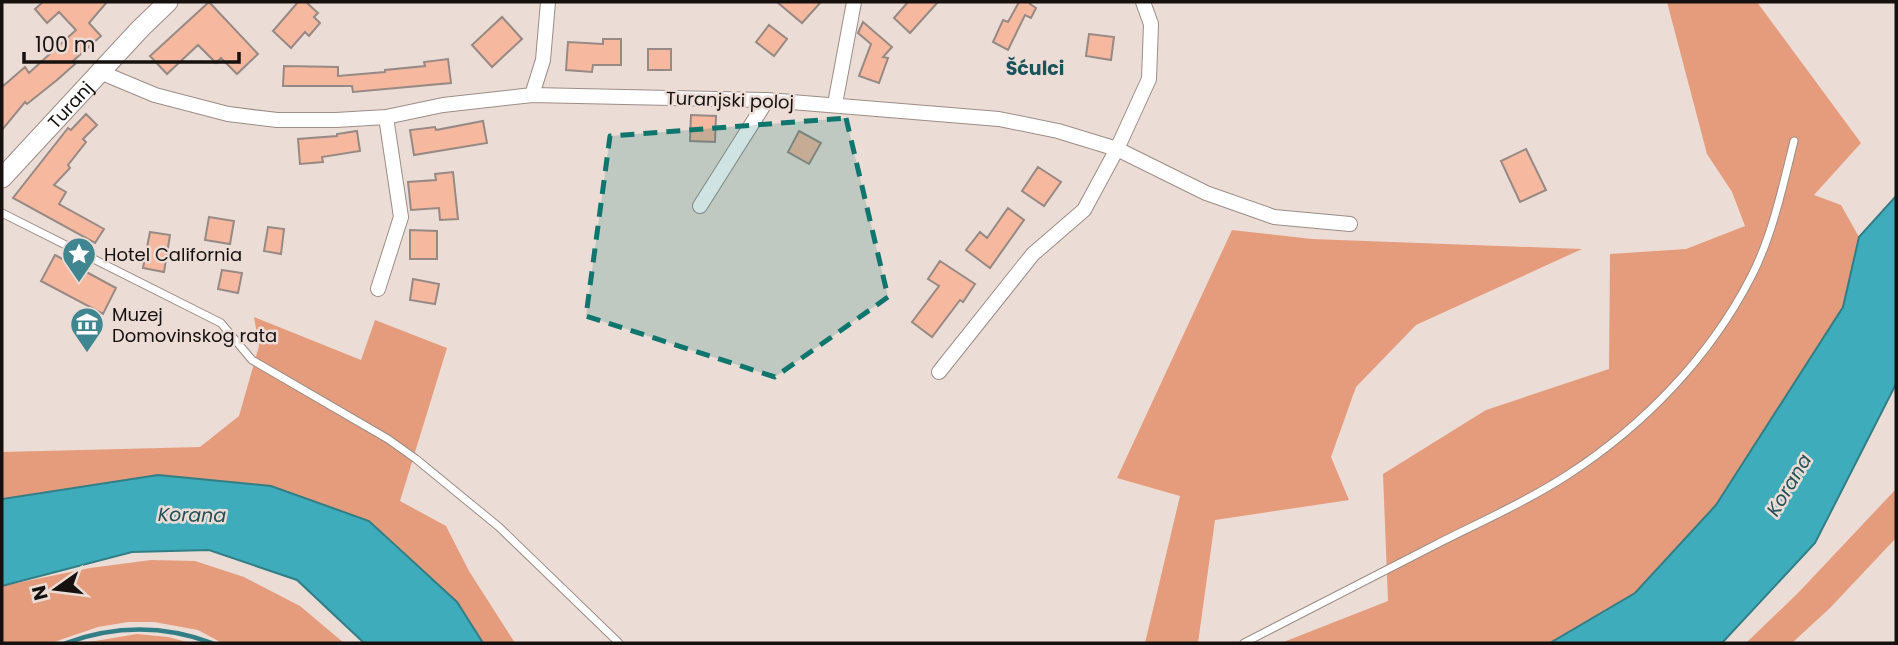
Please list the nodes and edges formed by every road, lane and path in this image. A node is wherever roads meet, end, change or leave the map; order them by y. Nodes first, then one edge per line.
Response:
1 (168, 2) edge
2 (548, 2) edge
3 (854, 2) edge
4 (1143, 2) edge
5 (100, 72) junction
6 (532, 95) junction
7 (767, 100) junction
8 (835, 104) junction
9 (386, 117) junction
10 (1794, 141) dead end
11 (1116, 149) junction
12 (2, 177) edge
13 (700, 206) dead end
14 (2, 213) edge
15 (1350, 224) dead end
16 (378, 289) dead end
17 (939, 372) dead end
18 (619, 643) edge
19 (1244, 643) edge

1 - 5 main road, Turanj
2 - 6 street
3 - 8 street
4 - 11 street
5 - 9 street, Turanjski poloj
5 - 12 main road, Turanj
6 - 7 street, Turanjski poloj
6 - 9 street, Turanjski poloj
7 - 8 street, Turanjski poloj
7 - 13 street
8 - 11 street, Turanjski poloj
9 - 16 street
10 - 19 lane
11 - 15 street, Turanjski poloj
11 - 17 street
14 - 18 lane

